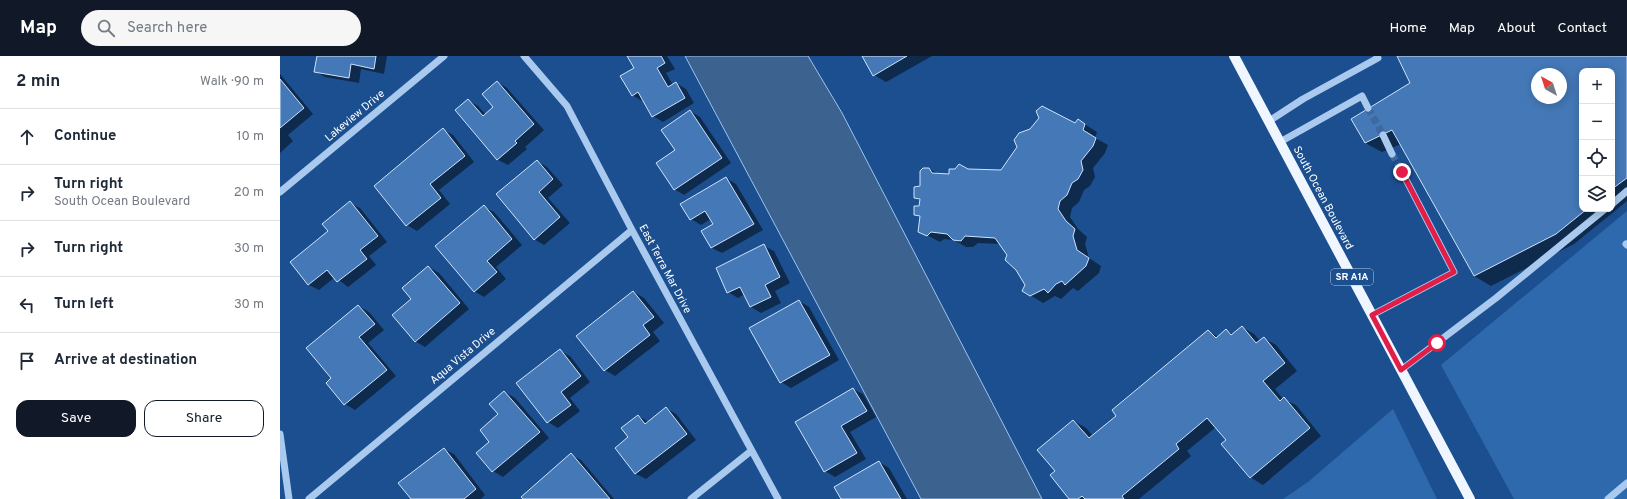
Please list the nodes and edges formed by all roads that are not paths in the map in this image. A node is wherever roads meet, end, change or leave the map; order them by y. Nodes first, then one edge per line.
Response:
1 (444, 56) edge
2 (524, 56) edge
3 (1234, 56) edge
4 (1377, 56) edge
5 (1368, 108) tunnel mouth
6 (1269, 121) junction
7 (1383, 135) tunnel mouth
8 (1280, 142) junction
9 (1392, 154) tunnel mouth
10 (1402, 172) tunnel mouth
11 (1627, 191) edge
12 (280, 192) edge
13 (1615, 201) edge
14 (1601, 212) edge
15 (632, 230) junction
16 (1372, 315) junction
17 (1401, 370) junction
18 (280, 434) edge
19 (751, 451) junction
20 (1627, 483) edge
21 (289, 499) edge
22 (309, 499) edge
23 (691, 499) edge
24 (778, 499) edge
25 (1470, 499) edge
26 (1608, 499) edge

1 - 12 street, Lakeview Drive
2 - 15 street, East Terra Mar Drive
3 - 6 main road, South Ocean Boulevard / SR A1A
4 - 6 street
5 - 8 street
6 - 8 main road, South Ocean Boulevard / SR A1A
7 - 9 street
8 - 16 main road, South Ocean Boulevard / SR A1A
10 - 16 street
11 - 13 street
14 - 17 street
15 - 19 street, East Terra Mar Drive
15 - 22 street, Aqua Vista Drive
16 - 17 main road, South Ocean Boulevard / SR A1A
17 - 25 main road, South Ocean Boulevard / SR A1A
18 - 21 street
19 - 23 street
19 - 24 street, East Terra Mar Drive
20 - 26 street

